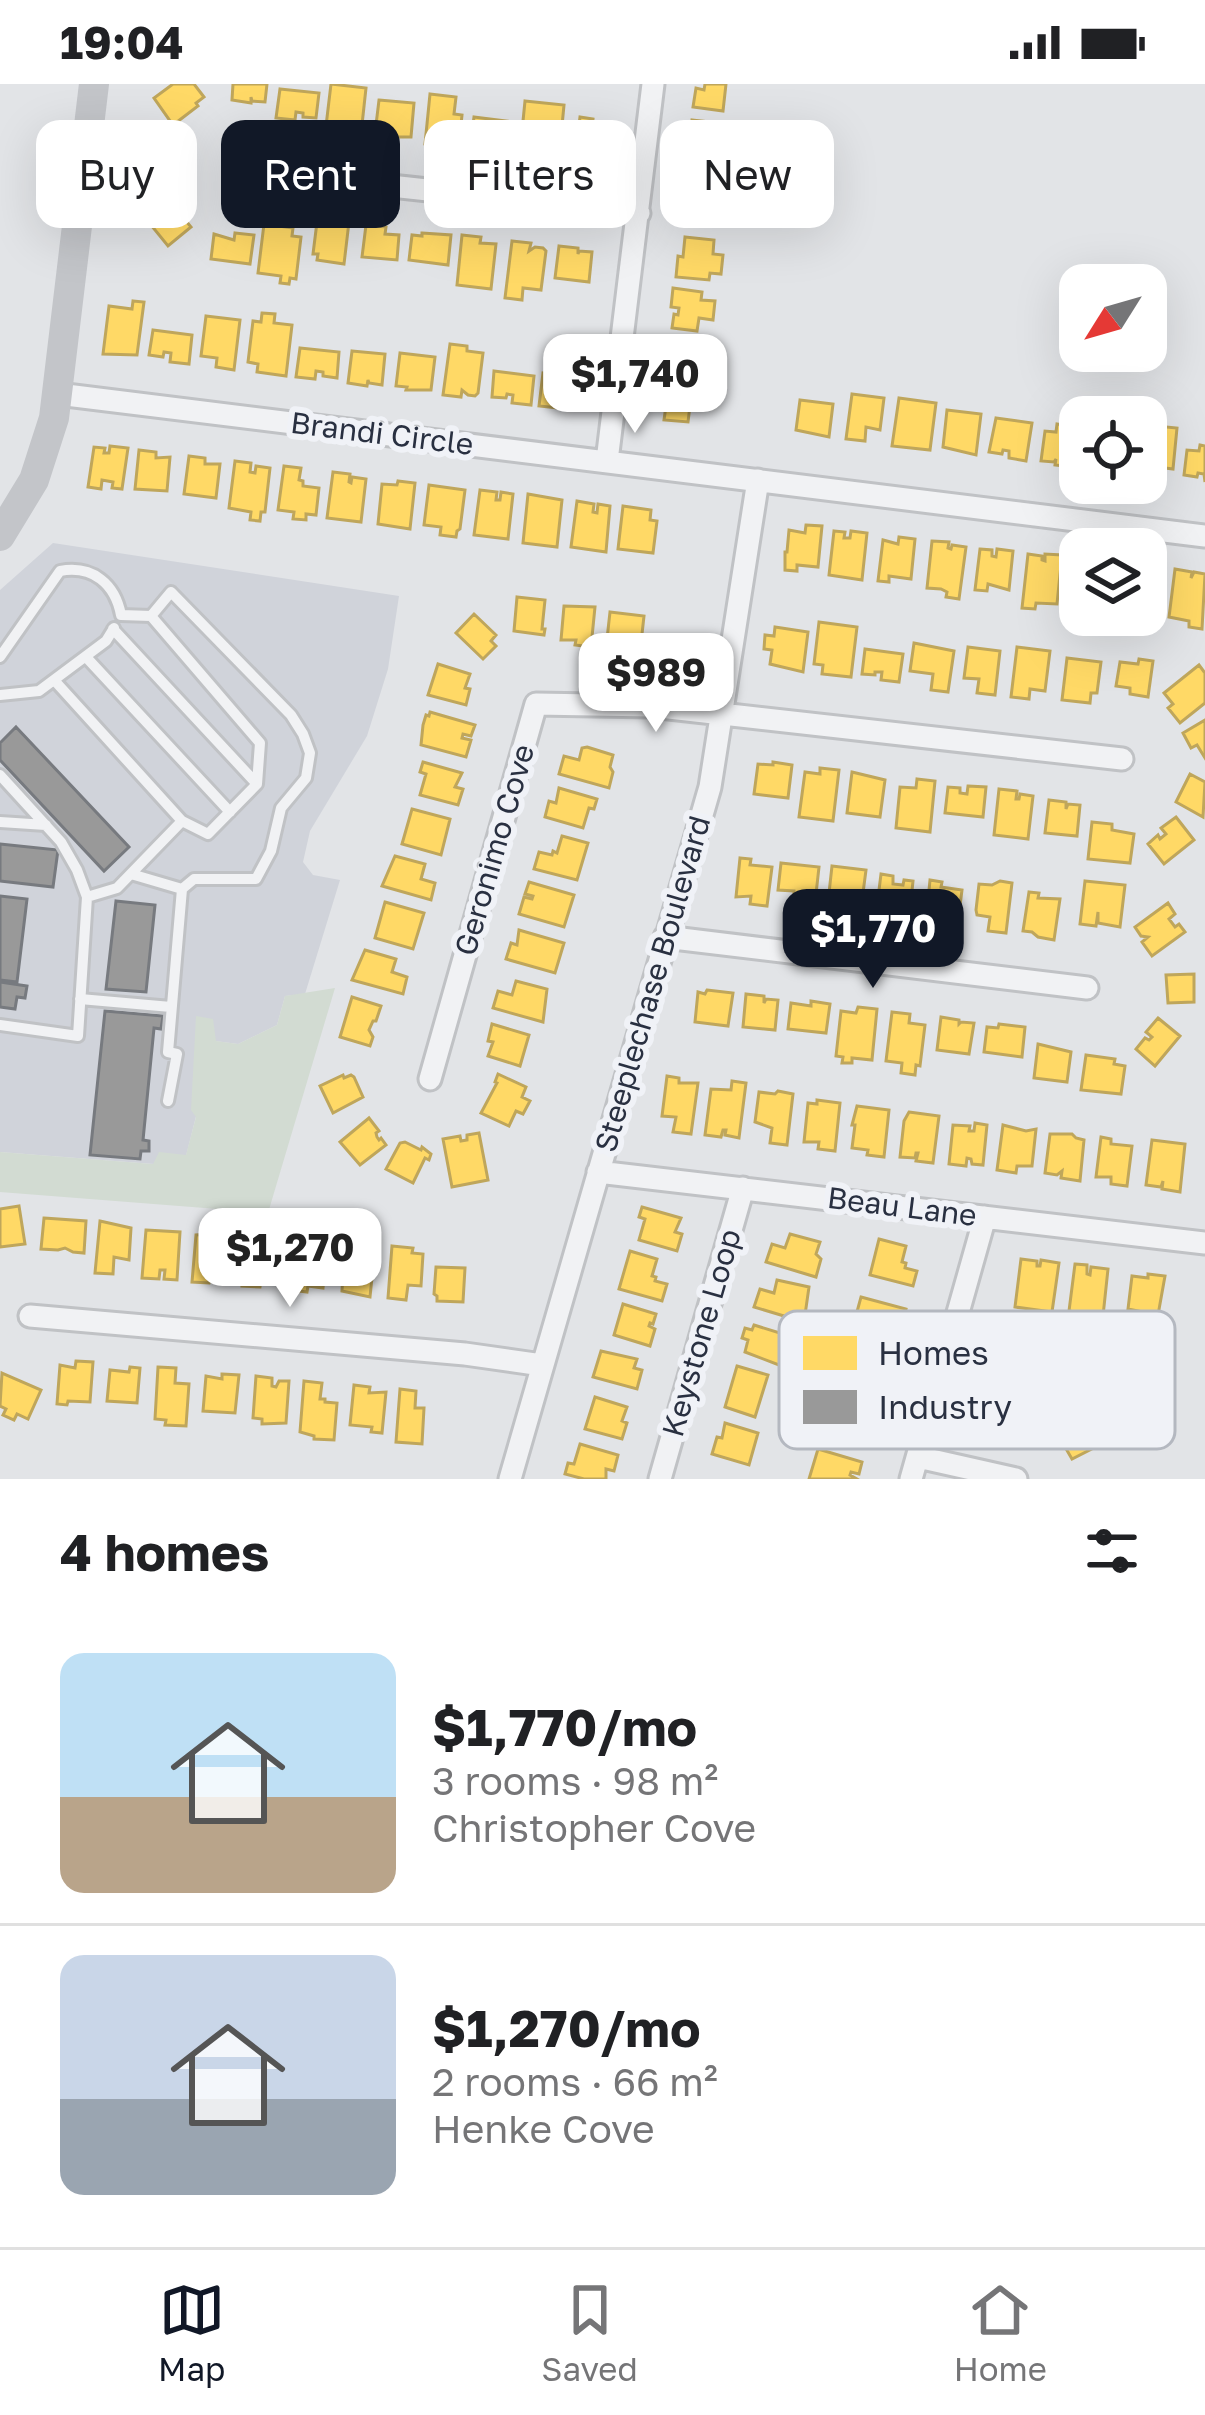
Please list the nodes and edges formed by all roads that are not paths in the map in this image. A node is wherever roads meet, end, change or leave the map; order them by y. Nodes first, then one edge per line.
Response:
1 (94, 84) edge
2 (653, 84) edge
3 (400, 187) edge
4 (639, 213) junction
5 (58, 394) junction
6 (607, 461) junction
7 (758, 480) junction
8 (0, 536) edge
9 (1205, 536) edge
10 (121, 615) junction
11 (151, 616) junction
12 (113, 629) junction
13 (0, 657) edge
14 (86, 657) junction
15 (54, 680) junction
16 (1, 696) edge
17 (723, 713) junction
18 (1122, 759) dead end
19 (0, 775) edge
20 (256, 784) junction
21 (230, 812) junction
22 (182, 821) junction
23 (0, 822) edge
24 (46, 825) junction
25 (130, 874) junction
26 (182, 889) junction
27 (87, 897) junction
28 (665, 937) junction
29 (1088, 988) dead end
30 (80, 999) junction
31 (171, 1007) junction
32 (0, 1025) edge
33 (430, 1079) dead end
34 (168, 1101) dead end
35 (598, 1172) junction
36 (743, 1188) junction
37 (985, 1217) junction
38 (1205, 1243) edge
39 (958, 1311) edge
40 (31, 1316) dead end
41 (542, 1365) junction
42 (914, 1468) edge
43 (510, 1479) edge
44 (660, 1479) edge
45 (1016, 1479) edge

1 - 5 street
2 - 4 street
3 - 4 street
4 - 6 street
5 - 6 street, Brandi Circle
5 - 8 street
6 - 7 street, Brandi Circle
7 - 9 street, Brandi Circle
7 - 17 street, Steeplechase Boulevard
10 - 11 lane
10 - 12 lane
10 - 13 lane
11 - 20 lane
11 - 26 lane
12 - 14 lane
12 - 20 lane
14 - 15 lane
14 - 21 lane
15 - 16 lane
15 - 22 lane
17 - 18 street, Geronimo Cove
17 - 28 street, Steeplechase Boulevard
17 - 33 street, Geronimo Cove
19 - 24 lane
20 - 21 lane
21 - 22 lane
22 - 25 lane
23 - 24 lane
24 - 27 lane
25 - 26 lane
25 - 27 lane
26 - 31 lane
27 - 30 lane
28 - 29 street
28 - 35 street, Steeplechase Boulevard
30 - 31 lane
30 - 32 lane
31 - 34 lane
35 - 36 street, Beau Lane
35 - 41 street, Steeplechase Boulevard
36 - 37 street, Beau Lane
36 - 44 street, Keystone Loop
37 - 38 street, Beau Lane
37 - 39 street
40 - 41 street
41 - 43 street, Steeplechase Boulevard
42 - 45 street

